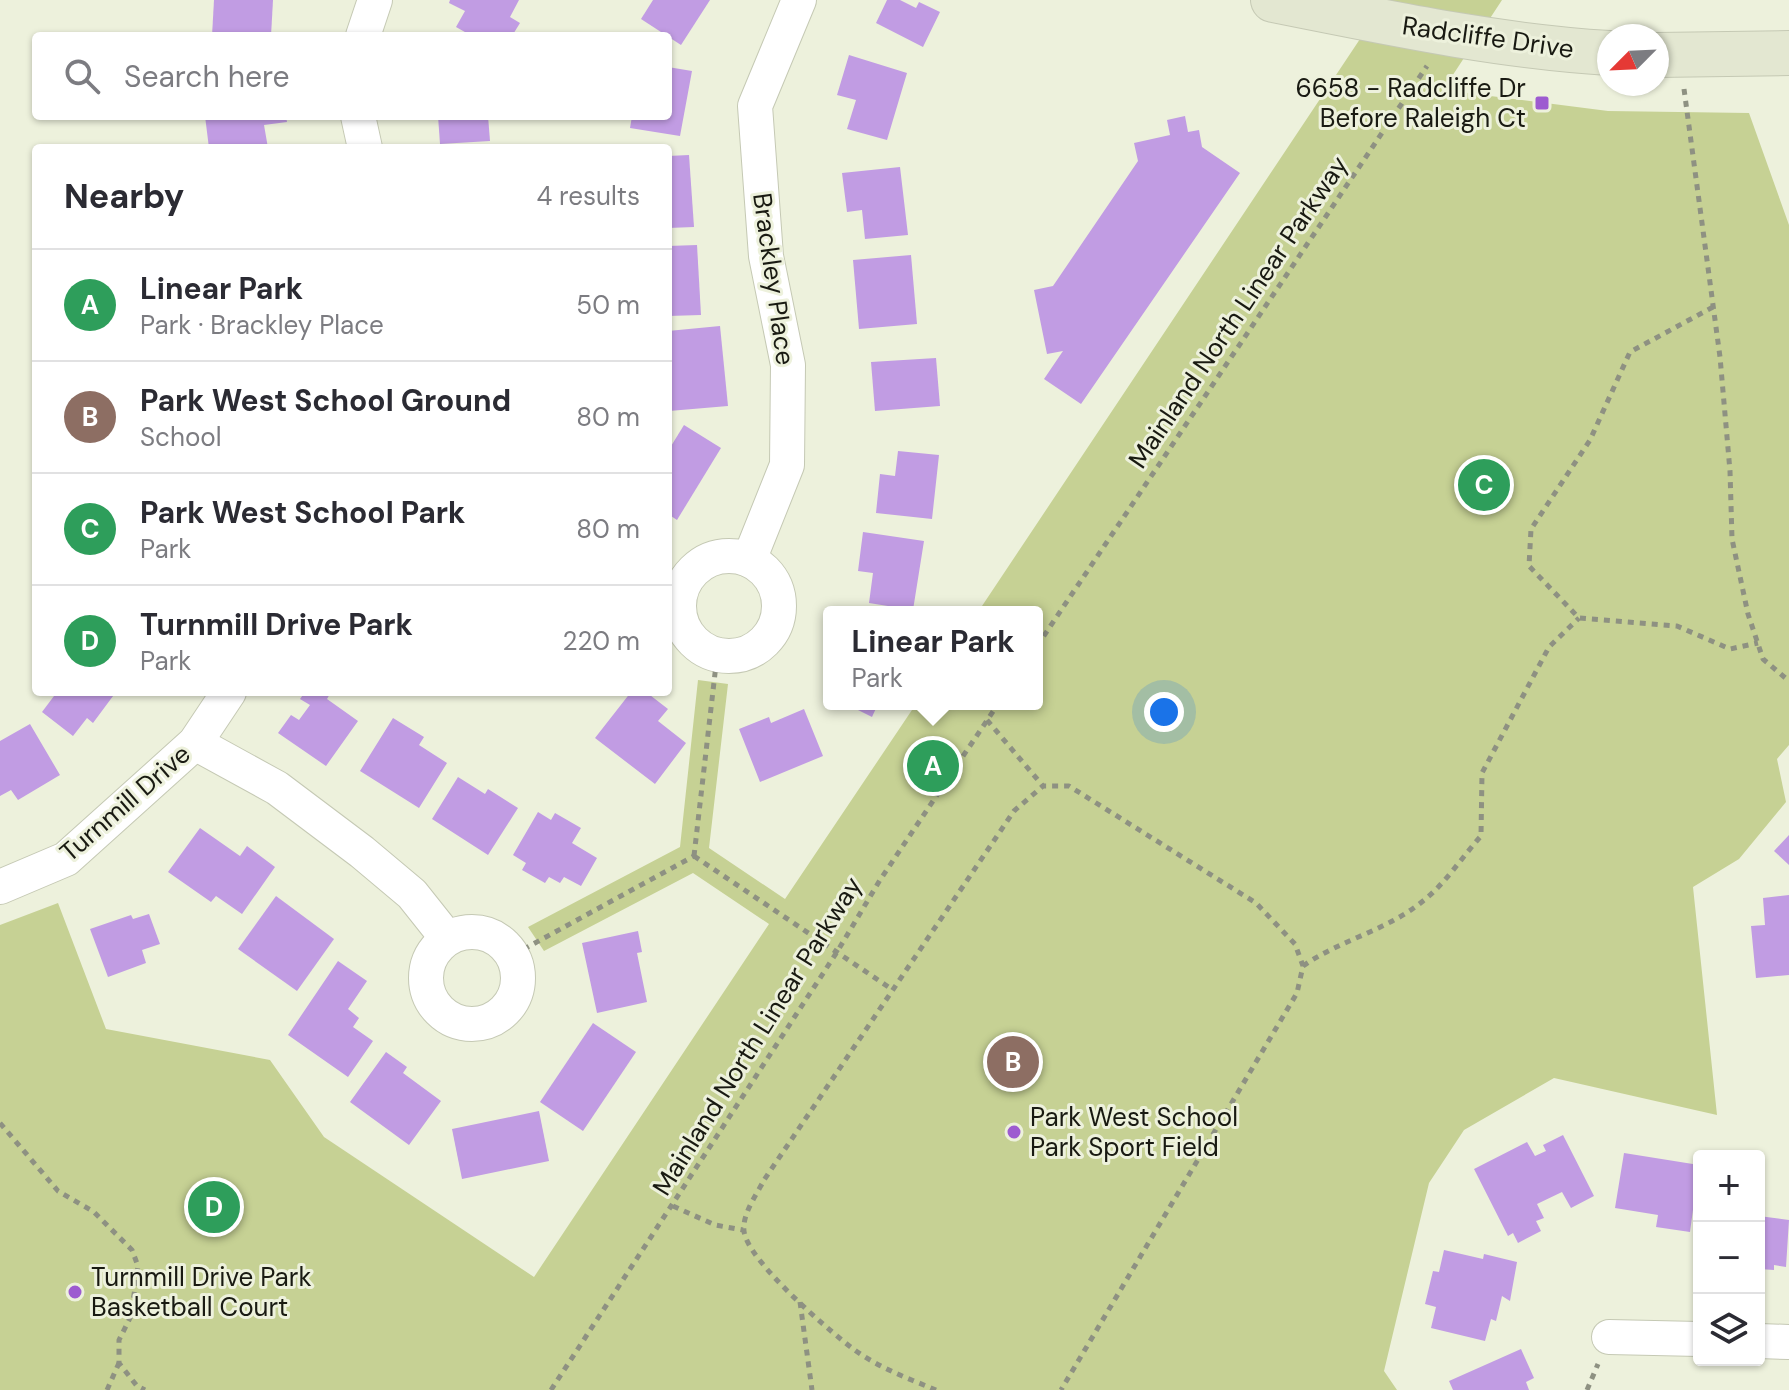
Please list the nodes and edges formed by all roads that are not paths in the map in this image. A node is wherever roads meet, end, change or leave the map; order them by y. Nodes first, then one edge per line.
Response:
1 (375, 0) edge
2 (799, 0) edge
3 (1273, 0) edge
4 (364, 32) edge
5 (1597, 52) edge
6 (1789, 53) edge
7 (1669, 56) edge
8 (359, 120) edge
9 (364, 144) edge
10 (749, 560) junction
11 (226, 696) edge
12 (195, 743) junction
13 (0, 887) edge
14 (447, 938) junction
15 (1609, 1337) dead end
16 (1693, 1339) edge
17 (1765, 1341) edge
18 (1789, 1342) edge

1 - 4 street
2 - 10 street, Brackley Place
3 - 5 street, Radcliffe Drive
6 - 7 street
8 - 9 street
10 - 10 street
11 - 12 street, Turnmill Drive
12 - 13 street, Turnmill Drive
12 - 14 street
14 - 14 street
15 - 16 street
17 - 18 street

